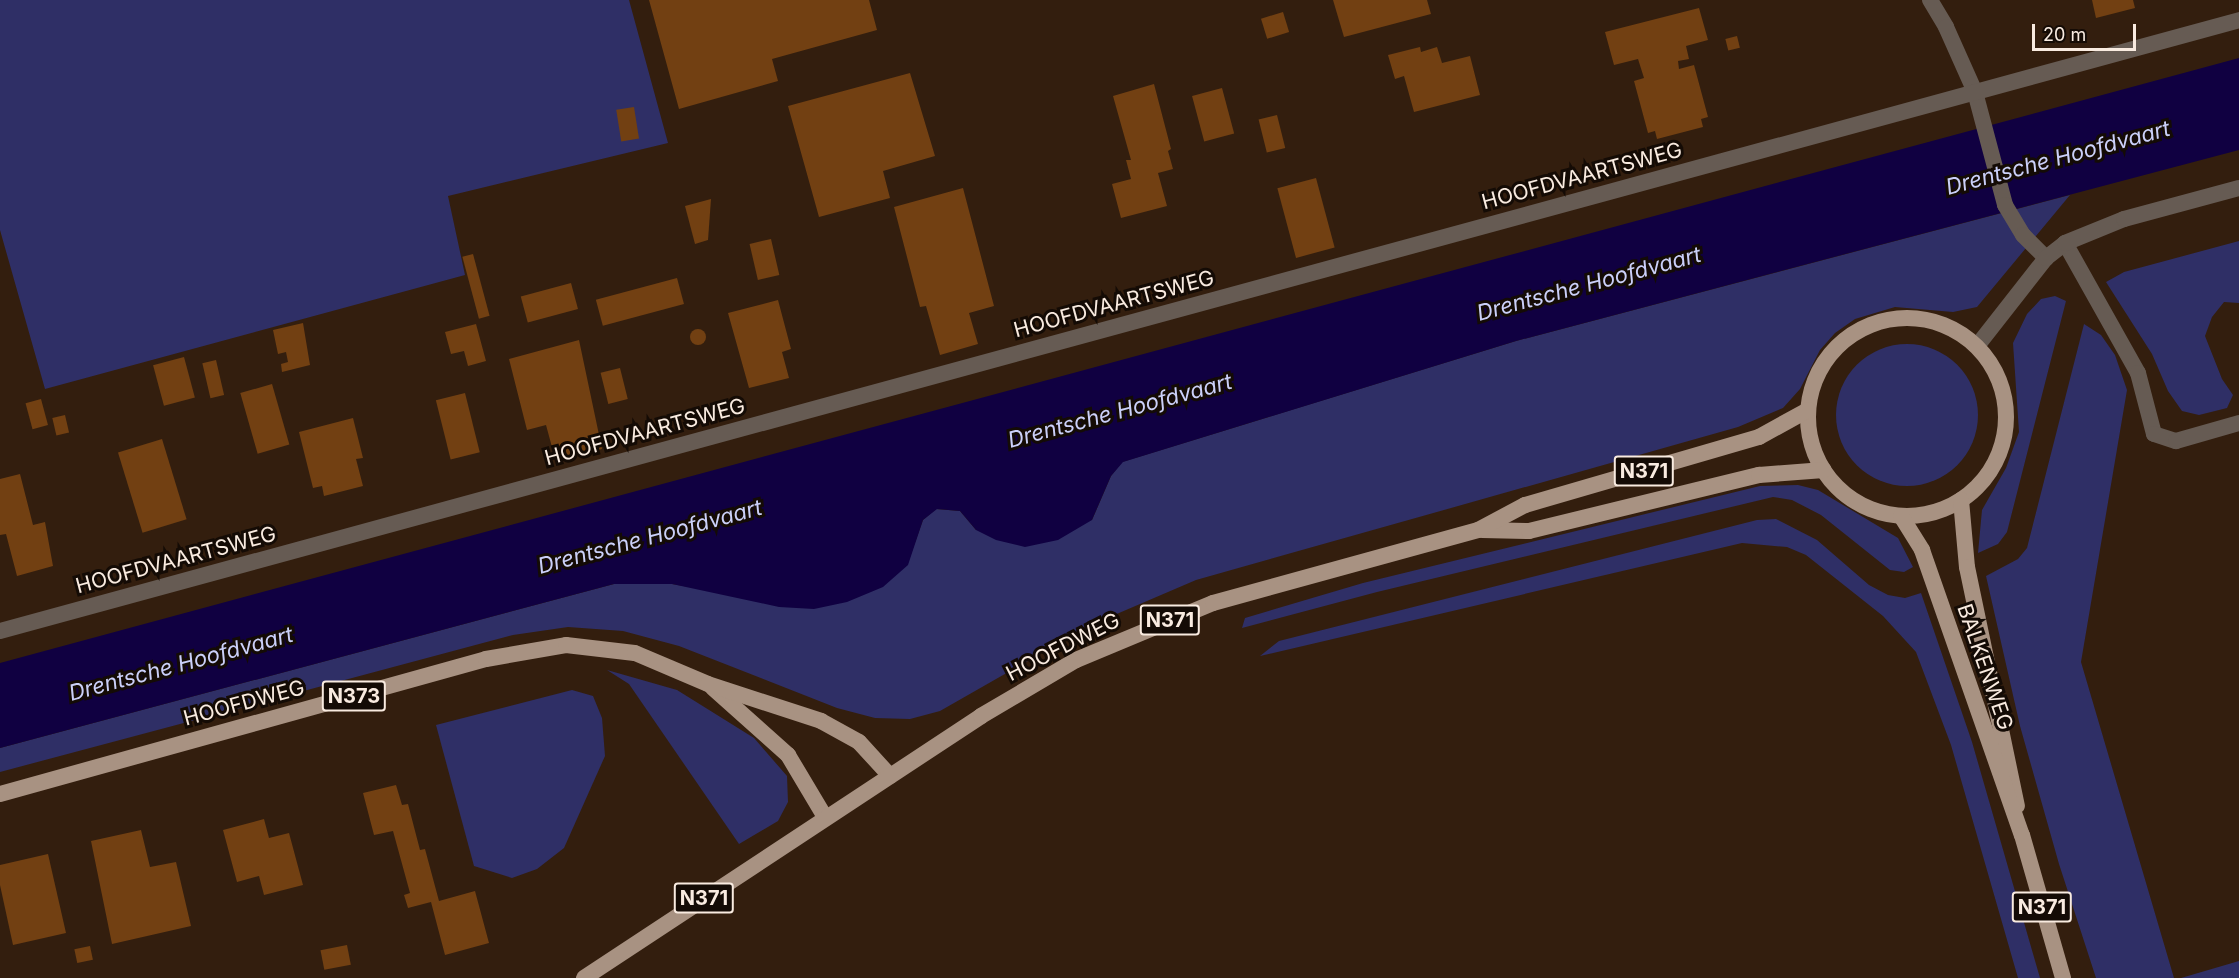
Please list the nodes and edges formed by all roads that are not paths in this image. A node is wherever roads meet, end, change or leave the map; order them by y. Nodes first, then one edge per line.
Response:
1 (1930, 0) edge
2 (2239, 20) edge
3 (1975, 92) junction
4 (2239, 188) edge
5 (2065, 243) junction
6 (2046, 258) junction
7 (1977, 346) junction
8 (1808, 410) junction
9 (2239, 423) edge
10 (1824, 470) junction
11 (1961, 500) junction
12 (1901, 516) junction
13 (1478, 530) junction
14 (0, 631) edge
15 (708, 684) junction
16 (890, 776) junction
17 (0, 794) edge
18 (825, 817) junction
19 (2022, 835) junction
20 (584, 978) edge
21 (2063, 978) edge

1 - 3 street
2 - 3 street, HOOFDVAARTSWEG
3 - 6 street
3 - 14 street, HOOFDVAARTSWEG
4 - 5 street
5 - 6 street
5 - 9 street
6 - 7 street
7 - 8 main road
7 - 11 main road
8 - 10 main road
8 - 13 main road, HOOFDWEG / N371
10 - 12 main road
10 - 13 main road, HOOFDWEG / N371
11 - 12 main road
11 - 19 main road, BALKENWEG / N371
12 - 19 main road, BALKENWEG / N371
13 - 16 main road, HOOFDWEG / N371
15 - 16 main road, HOOFDWEG / N373
15 - 17 main road, HOOFDWEG / N373
15 - 18 main road, HOOFDWEG / N373
16 - 18 main road, HOOFDWEG / N371
18 - 20 main road, HOOFDWEG / N371
19 - 21 main road, BALKENWEG / N371

